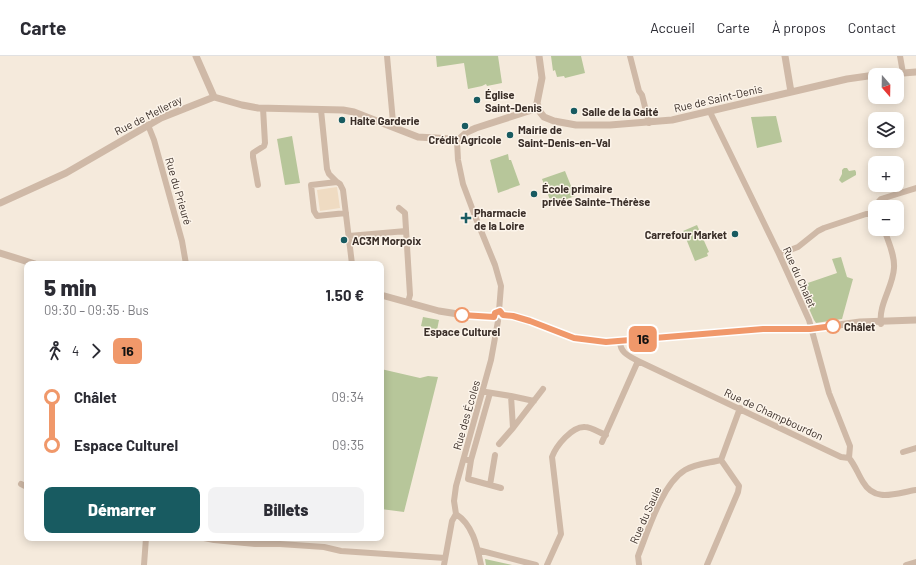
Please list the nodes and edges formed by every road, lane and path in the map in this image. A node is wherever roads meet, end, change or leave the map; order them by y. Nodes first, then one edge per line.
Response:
1 (197, 56) edge
2 (387, 56) edge
3 (539, 56) edge
4 (630, 56) edge
5 (785, 56) edge
6 (900, 56) edge
7 (902, 68) edge
8 (916, 72) edge
9 (904, 73) edge
10 (868, 76) edge
11 (791, 92) junction
12 (214, 97) junction
13 (263, 108) junction
14 (538, 108) junction
15 (321, 110) junction
16 (710, 112) junction
17 (648, 123) junction
18 (148, 125) junction
19 (392, 127) junction
20 (457, 141) junction
21 (337, 182) junction
22 (258, 185) dead end
23 (913, 189) edge
24 (880, 200) edge
25 (0, 203) edge
26 (399, 208) dead end
27 (346, 213) junction
28 (868, 214) edge
29 (406, 231) junction
30 (349, 236) junction
31 (886, 236) edge
32 (0, 254) edge
33 (779, 254) junction
34 (24, 261) edge
35 (185, 261) edge
36 (352, 261) edge
37 (384, 296) edge
38 (408, 302) junction
39 (501, 313) junction
40 (496, 319) junction
41 (916, 320) edge
42 (881, 323) junction
43 (810, 329) junction
44 (620, 341) junction
45 (638, 360) junction
46 (544, 389) dead end
47 (486, 392) junction
48 (511, 396) junction
49 (534, 402) junction
50 (740, 408) junction
51 (513, 428) junction
52 (606, 435) junction
53 (602, 442) dead end
54 (499, 444) dead end
55 (916, 448) edge
56 (903, 452) dead end
57 (494, 455) dead end
58 (464, 458) junction
59 (849, 458) junction
60 (471, 460) junction
61 (721, 460) junction
62 (490, 485) junction
63 (501, 488) dead end
64 (916, 490) edge
65 (456, 514) junction
66 (146, 541) edge
67 (226, 541) edge
68 (478, 550) junction
69 (445, 562) edge
70 (916, 562) edge
71 (639, 564) edge
72 (144, 565) edge
73 (481, 565) edge
74 (536, 565) edge
75 (547, 565) edge
76 (707, 565) edge
77 (906, 565) edge

1 - 12 street
2 - 19 street
3 - 14 street
4 - 17 street
5 - 11 street
6 - 7 street
8 - 9 street
10 - 11 street, Rue de Saint-Denis
11 - 16 street, Rue de Saint-Denis
12 - 13 street
12 - 18 street, Rue de Melleray
13 - 15 street
13 - 22 street
14 - 17 street, Rue de Saint-Denis
14 - 20 street
15 - 19 street
15 - 21 street
16 - 17 street, Rue de Saint-Denis
16 - 33 street, Rue du Chalet
18 - 25 street, Rue de Melleray
18 - 35 street, Rue du Prieuré
19 - 20 street
20 - 39 street
21 - 27 street
21 - 27 street
23 - 24 street
26 - 29 street
27 - 30 street
28 - 33 street
29 - 30 street
29 - 38 street
30 - 36 street
31 - 42 street
32 - 34 street
33 - 43 street, Rue du Chalet
37 - 38 street
38 - 40 street
39 - 40 street
39 - 44 street
40 - 47 street, Rue des Écoles
41 - 42 street
42 - 43 street
43 - 44 street
43 - 59 street, Rue du Chalet
44 - 45 street, Rue de Champbourdon
45 - 50 street, Rue de Champbourdon
45 - 52 street
46 - 49 street
47 - 48 street
47 - 58 street, Rue des Écoles
47 - 60 street
48 - 49 street
48 - 51 street
49 - 51 street
50 - 59 street, Rue de Champbourdon
50 - 61 street
51 - 54 street
52 - 53 street
52 - 75 street
55 - 56 street
57 - 62 street
58 - 60 street
58 - 65 street, Rue des Écoles
59 - 64 street
60 - 62 street
61 - 71 street, Rue du Saule
61 - 76 street
62 - 63 street
65 - 68 street
65 - 69 street
66 - 72 street
67 - 69 street
68 - 73 street
68 - 74 street
70 - 77 street

